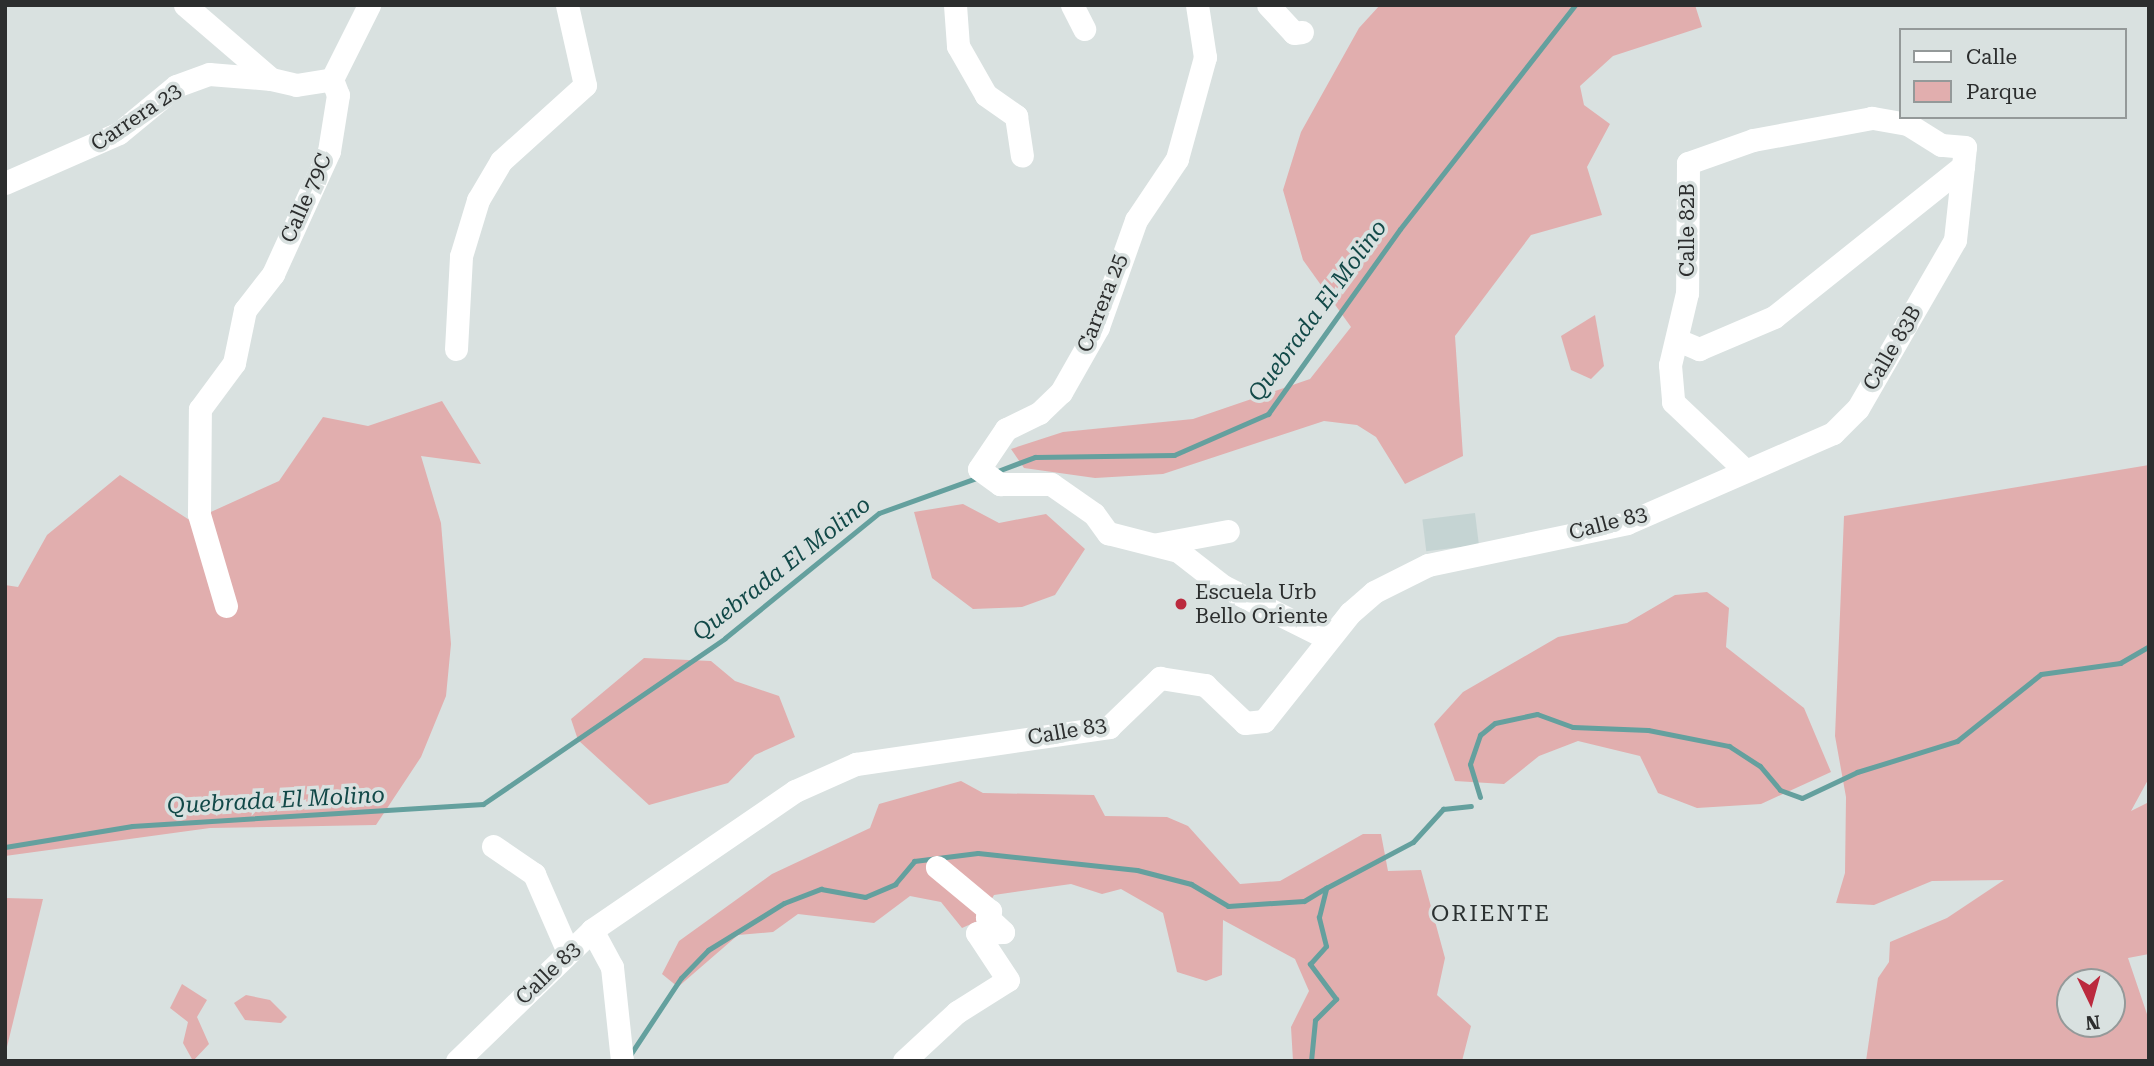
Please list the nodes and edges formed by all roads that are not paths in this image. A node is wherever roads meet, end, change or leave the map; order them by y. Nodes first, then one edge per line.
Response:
1 (185, 5) edge
2 (369, 5) edge
3 (567, 5) edge
4 (956, 5) edge
5 (1072, 5) edge
6 (1196, 5) edge
7 (1268, 5) edge
8 (1084, 29) dead end
9 (1301, 32) dead end
10 (271, 79) junction
11 (332, 79) junction
12 (1022, 156) dead end
13 (1964, 157) junction
14 (5, 183) edge
15 (1680, 341) junction
16 (456, 349) dead end
17 (1745, 470) junction
18 (1228, 531) dead end
19 (1158, 544) junction
20 (226, 606) dead end
21 (1327, 638) junction
22 (494, 846) dead end
23 (937, 867) dead end
24 (592, 930) junction
25 (568, 952) junction
26 (621, 1054) edge
27 (457, 1061) edge
28 (904, 1061) edge

1 - 10 street
2 - 11 street
3 - 16 street
4 - 12 street
5 - 8 street
6 - 19 street, Carrera 25
7 - 9 street
10 - 11 street, Carrera 23
10 - 14 street, Carrera 23
11 - 20 street, Calle 79C
13 - 15 street
13 - 15 street, Calle 82B
13 - 17 street, Calle 83B
15 - 17 street, Calle 82B
17 - 21 street, Calle 83
18 - 19 street
19 - 21 street, Carrera 25
21 - 24 street, Calle 83
22 - 25 street
23 - 28 street
24 - 25 street, Calle 83
24 - 26 street
25 - 27 street, Calle 83

